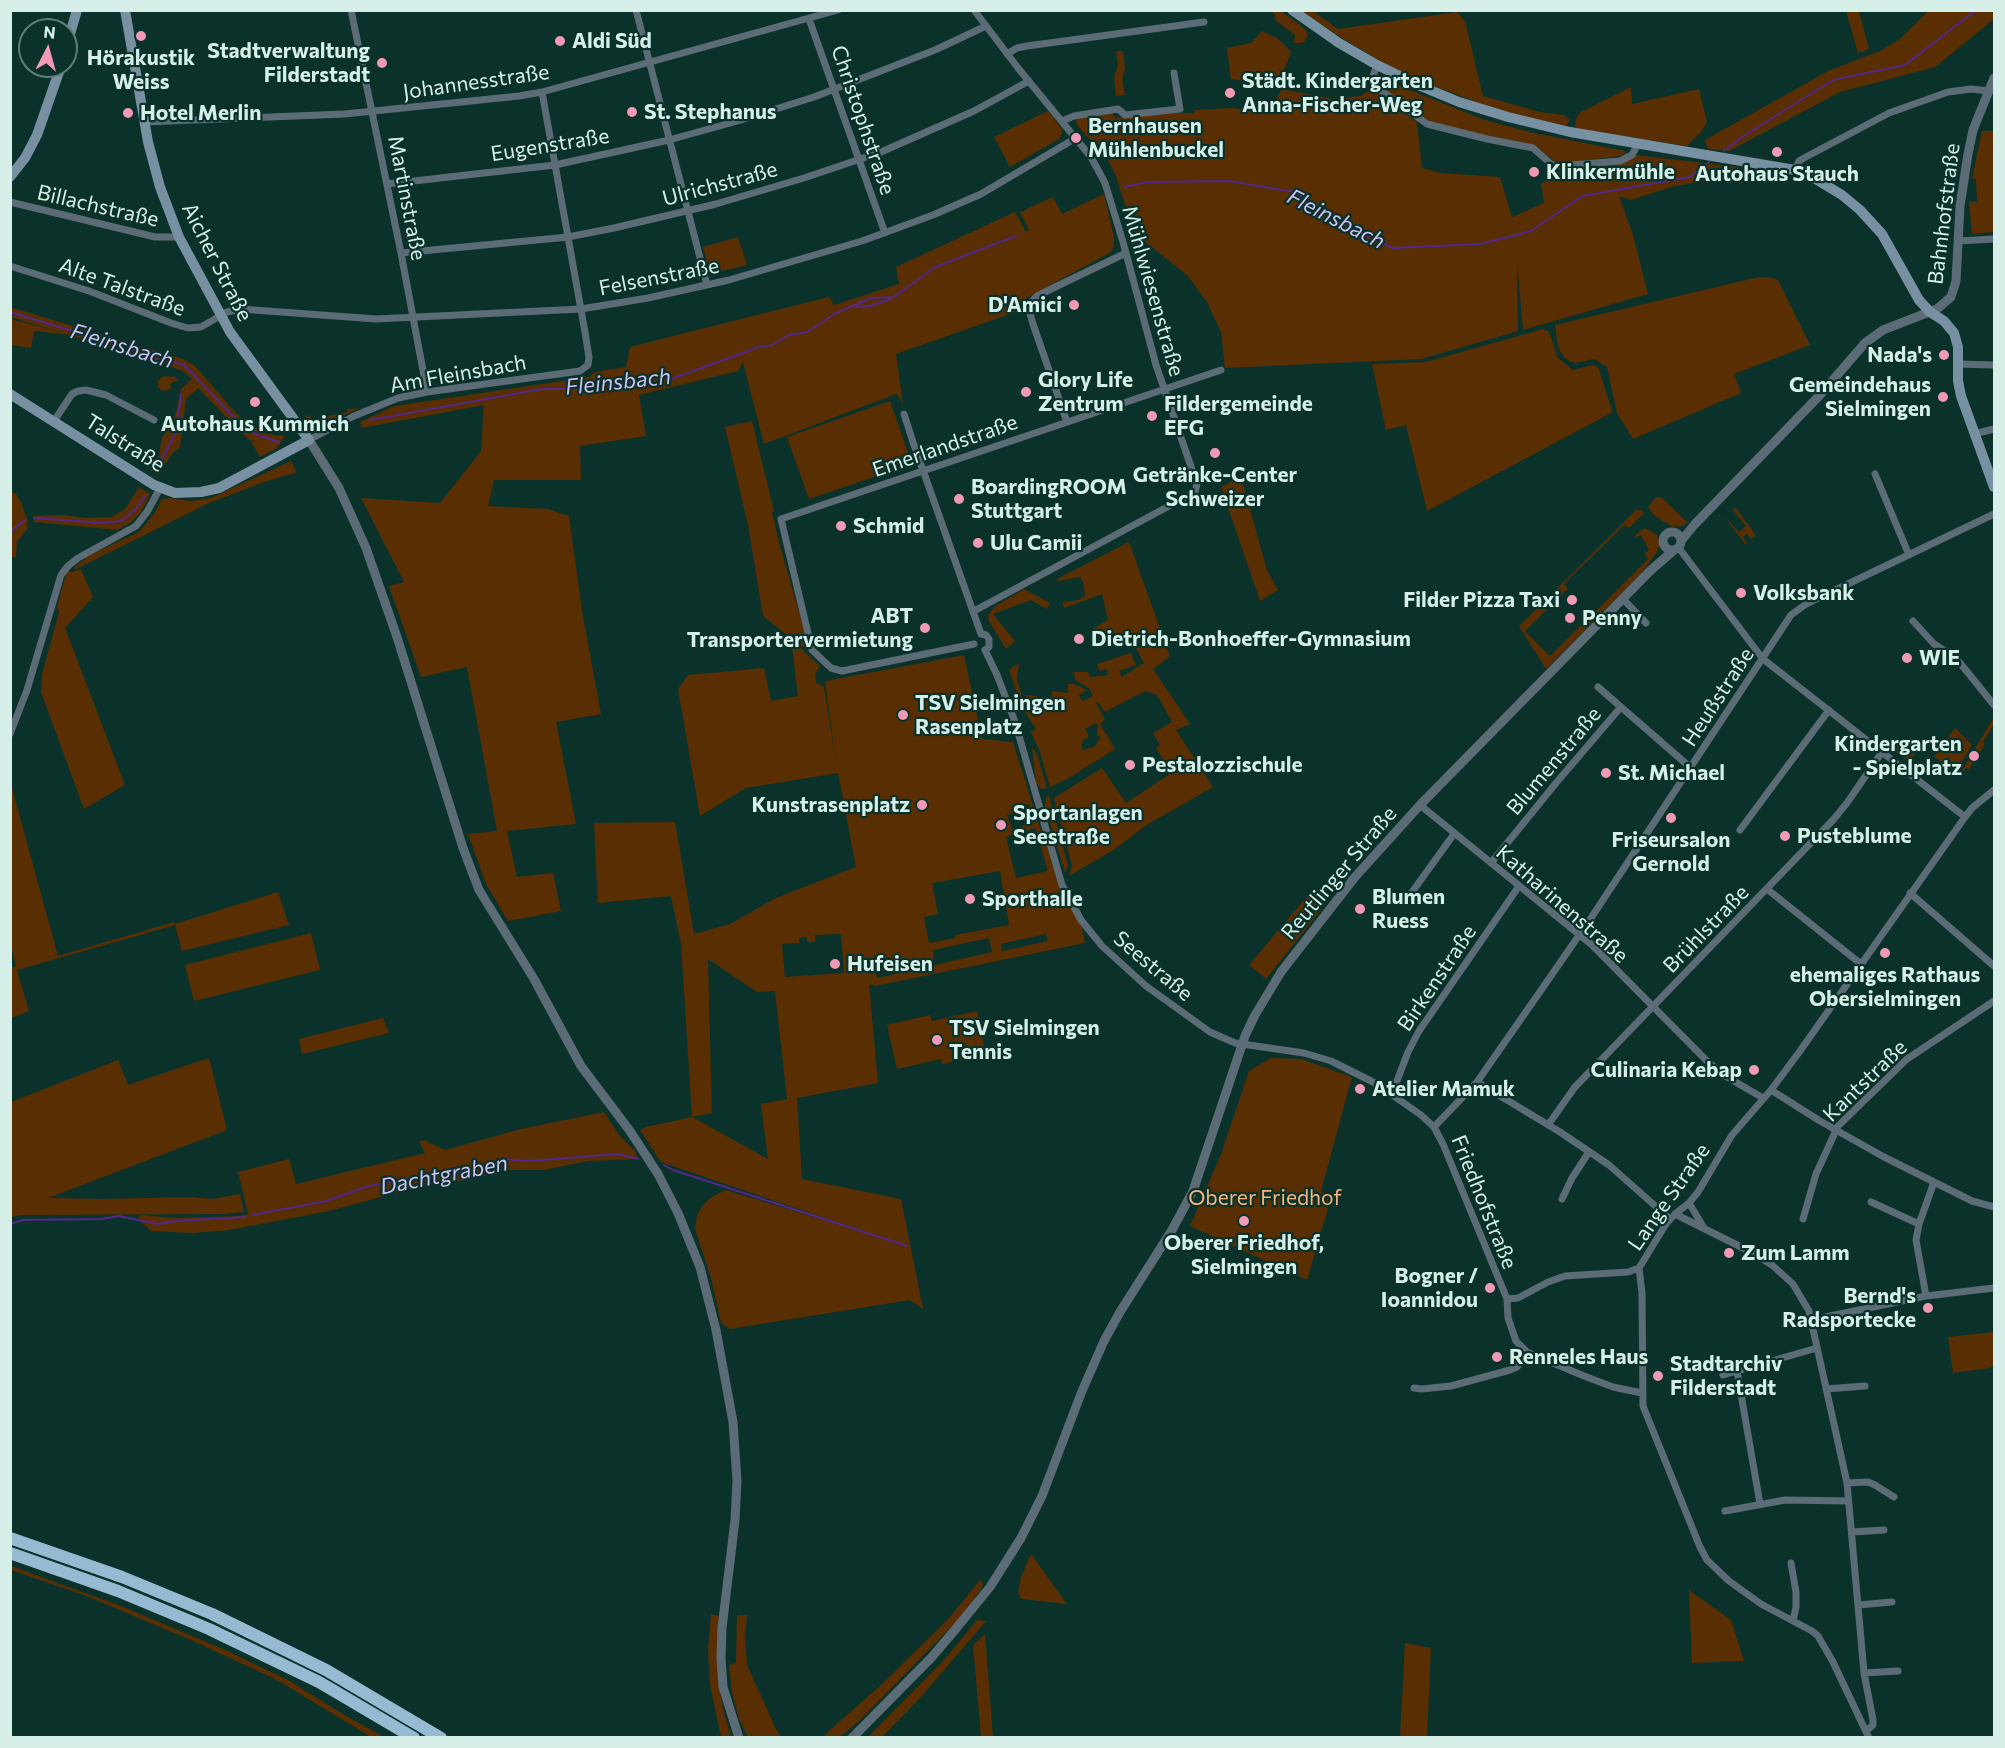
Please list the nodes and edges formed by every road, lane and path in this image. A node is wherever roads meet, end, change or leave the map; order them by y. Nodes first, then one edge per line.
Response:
1 (125, 10) edge
2 (351, 10) edge
3 (636, 10) edge
4 (838, 10) edge
5 (974, 10) edge
6 (1292, 10) edge
7 (809, 19) junction
8 (1204, 22) dead end
9 (986, 26) junction
10 (1007, 54) junction
11 (650, 63) junction
12 (1377, 65) junction
13 (1174, 73) dead end
14 (56, 78) edge
15 (1029, 81) junction
16 (1992, 85) edge
17 (834, 89) junction
18 (542, 92) junction
19 (372, 111) junction
20 (1062, 121) junction
21 (145, 122) junction
22 (1076, 138) junction
23 (669, 140) junction
24 (1638, 144) junction
25 (859, 160) junction
26 (15, 165) edge
27 (555, 165) junction
28 (1795, 170) junction
29 (10, 177) edge
30 (387, 183) junction
31 (10, 202) edge
32 (688, 212) junction
33 (885, 233) junction
34 (179, 237) junction
35 (568, 237) junction
36 (1995, 239) edge
37 (1958, 241) junction
38 (401, 253) junction
39 (1126, 253) junction
40 (10, 266) edge
41 (706, 285) junction
42 (581, 309) junction
43 (1930, 312) junction
44 (220, 315) junction
45 (413, 318) junction
46 (1958, 364) junction
47 (1995, 365) edge
48 (1221, 370) dead end
49 (1163, 390) junction
50 (427, 392) junction
51 (10, 394) edge
52 (904, 414) dead end
53 (154, 420) dead end
54 (54, 421) junction
55 (1067, 422) junction
56 (1995, 429) edge
57 (1974, 434) junction
58 (309, 440) junction
59 (923, 471) junction
60 (1875, 474) dead end
61 (1995, 487) edge
62 (159, 488) junction
63 (1995, 514) edge
64 (1695, 524) junction
65 (1675, 532) junction
66 (1663, 543) junction
67 (1678, 546) junction
68 (1909, 555) junction
69 (1650, 571) junction
70 (1623, 599) junction
71 (974, 611) junction
72 (1913, 621) dead end
73 (1646, 623) dead end
74 (981, 634) junction
75 (974, 644) junction
76 (985, 650) junction
77 (1763, 659) junction
78 (1598, 687) dead end
79 (1995, 705) edge
80 (1620, 708) junction
81 (1829, 710) junction
82 (10, 734) edge
83 (1882, 752) junction
84 (1690, 768) junction
85 (1995, 790) edge
86 (1420, 805) junction
87 (1965, 817) junction
88 (1740, 830) dead end
89 (1454, 834) junction
90 (1491, 863) junction
91 (1520, 886) junction
92 (1767, 889) junction
93 (1910, 894) junction
94 (1407, 899) dead end
95 (1580, 935) junction
96 (1861, 964) junction
97 (1995, 966) edge
98 (1995, 1001) edge
99 (1653, 1008) junction
100 (1242, 1044) junction
101 (1476, 1082) junction
102 (1771, 1090) junction
103 (1392, 1094) junction
104 (1763, 1098) junction
105 (1548, 1125) junction
106 (1434, 1127) junction
107 (1835, 1130) junction
108 (1589, 1152) junction
109 (1934, 1182) junction
110 (1562, 1199) dead end
111 (1871, 1202) dead end
112 (1689, 1203) junction
113 (1995, 1207) edge
114 (1672, 1216) junction
115 (1803, 1219) dead end
116 (1919, 1224) junction
117 (1704, 1228) junction
118 (1639, 1268) junction
119 (1995, 1288) edge
120 (1926, 1296) junction
121 (1507, 1299) junction
122 (1811, 1320) junction
123 (1817, 1348) junction
124 (1527, 1352) junction
125 (1737, 1371) junction
126 (1723, 1375) dead end
127 (1865, 1386) dead end
128 (1414, 1388) dead end
129 (1826, 1389) junction
130 (1642, 1393) junction
131 (1847, 1483) junction
132 (1894, 1497) dead end
133 (1848, 1501) junction
134 (1760, 1504) junction
135 (1725, 1511) dead end
136 (1884, 1530) dead end
137 (1852, 1532) junction
138 (10, 1538) edge
139 (10, 1553) edge
140 (1791, 1563) dead end
141 (1892, 1602) dead end
142 (1858, 1605) junction
143 (1793, 1621) junction
144 (1898, 1671) dead end
145 (1864, 1674) junction
146 (1867, 1734) edge
147 (414, 1737) edge
148 (441, 1737) edge
149 (739, 1737) edge
150 (852, 1737) edge

1 - 21 main road, Aicher Straße
2 - 19 street, Martinstraße
3 - 11 street
4 - 7 street, Johannesstraße
5 - 9 street, Mühlwiesenstraße
6 - 12 main road
7 - 11 street, Johannesstraße
7 - 17 street, Christophstraße
8 - 10 street
9 - 10 street, Mühlwiesenstraße
9 - 17 street, Eugenstraße
10 - 15 street, Mühlwiesenstraße
11 - 18 street, Johannesstraße
11 - 23 street
12 - 24 main road
12 - 24 street
13 - 20 street
14 - 26 main road
15 - 20 street, Mühlwiesenstraße
15 - 25 street, Ulrichstraße
16 - 28 street
16 - 37 street, Bahnhofstraße
17 - 23 street, Eugenstraße
17 - 25 street, Christophstraße
18 - 19 street, Johannesstraße
18 - 27 street
19 - 21 street, Johannesstraße
19 - 30 street, Martinstraße
20 - 22 street, Mühlwiesenstraße
21 - 34 main road, Aicher Straße
22 - 33 street, Felsenstraße
22 - 39 street, Mühlwiesenstraße
23 - 27 street, Eugenstraße
23 - 32 street
24 - 28 main road
25 - 32 street, Ulrichstraße
25 - 33 street, Christophstraße
26 - 29 main road
27 - 30 street, Eugenstraße
27 - 35 street
28 - 43 main road
30 - 38 street, Martinstraße
31 - 34 street, Billachstraße
32 - 35 street, Ulrichstraße
32 - 41 street
33 - 41 street, Felsenstraße
34 - 44 main road, Aicher Straße
35 - 38 street, Ulrichstraße
35 - 42 street
36 - 37 street
37 - 43 street, Bahnhofstraße
38 - 45 street, Martinstraße
39 - 49 street, Mühlwiesenstraße
39 - 55 street
40 - 44 street, Alte Talstraße
41 - 42 street, Felsenstraße
42 - 45 street, Felsenstraße
42 - 50 street, Am Fleinsbach
43 - 46 main road
43 - 64 street, Reutlinger Straße
44 - 45 street, Felsenstraße
44 - 58 main road, Aicher Straße
45 - 50 street, Martinstraße
46 - 47 street
46 - 57 main road
48 - 49 street, Emerlandstraße
49 - 55 street, Emerlandstraße
49 - 71 street, Mühlwiesenstraße
50 - 58 street, Am Fleinsbach
51 - 54 main road, Talstraße
52 - 59 street, Seestraße
53 - 54 street, Talstraße
54 - 62 main road, Talstraße
55 - 59 street, Emerlandstraße
56 - 57 street
57 - 61 main road
58 - 62 main road, Talstraße
58 - 149 street, Aicher Straße
59 - 71 street, Seestraße
59 - 75 street, Emerlandstraße
60 - 68 street
62 - 82 street
63 - 68 street, Heußstraße
64 - 65 street, Reutlinger Straße
64 - 67 street, Reutlinger Straße
65 - 66 street
65 - 67 street
66 - 67 street
66 - 69 street, Reutlinger Straße
67 - 69 street, Reutlinger Straße
67 - 77 street
68 - 77 street, Heußstraße
69 - 70 street, Reutlinger Straße
70 - 73 street
70 - 86 street, Reutlinger Straße
71 - 74 street, Seestraße
72 - 79 street
74 - 75 street
74 - 76 street, Seestraße
75 - 76 street
76 - 100 street, Seestraße
77 - 81 street
77 - 84 street, Heußstraße
78 - 80 street, Blumenstraße
80 - 84 street, Blumenstraße
80 - 90 street, Blumenstraße
81 - 83 street
81 - 88 street
83 - 87 street
83 - 92 street, Brühlstraße
84 - 95 street, Heußstraße
85 - 87 street, Lange Straße
86 - 89 street, Katharinenstraße
86 - 100 street, Reutlinger Straße
87 - 93 street, Lange Straße
89 - 90 street, Katharinenstraße
89 - 94 street
90 - 91 street, Katharinenstraße
91 - 95 street, Katharinenstraße
91 - 103 street, Birkenstraße
92 - 96 street
92 - 99 street, Brühlstraße
93 - 96 street, Lange Straße
93 - 97 street
95 - 99 street, Katharinenstraße
95 - 101 street, Heußstraße
96 - 102 street, Lange Straße
98 - 107 street, Kantstraße
99 - 104 street, Katharinenstraße
99 - 105 street, Brühlstraße
100 - 103 street, Friedhofstraße
100 - 150 street, Reutlinger Straße
101 - 105 street
101 - 106 street, Heußstraße
102 - 104 street, Lange Straße
102 - 107 street
103 - 106 street, Friedhofstraße
104 - 112 street, Lange Straße
105 - 108 street
106 - 121 street, Friedhofstraße
107 - 109 street
107 - 115 street, Kantstraße
108 - 110 street
108 - 114 street
109 - 113 street
109 - 116 street
111 - 116 street
112 - 114 street, Lange Straße
112 - 117 street
114 - 117 street
114 - 118 street, Lange Straße
116 - 120 street
117 - 122 street
118 - 121 street
118 - 130 street, Lange Straße
119 - 120 street
120 - 122 street
121 - 124 street, Friedhofstraße
122 - 123 street
123 - 125 street
123 - 129 street
124 - 128 street
124 - 130 street
125 - 126 street
125 - 134 street
127 - 129 street
129 - 131 street
130 - 143 street, Lange Straße
131 - 132 street
131 - 133 street
133 - 134 street
133 - 137 street
134 - 135 street
136 - 137 street
137 - 142 street
138 - 148 highway
139 - 147 highway
140 - 143 street
141 - 142 street
142 - 145 street
143 - 146 street, Lange Straße
144 - 145 street
145 - 146 street

